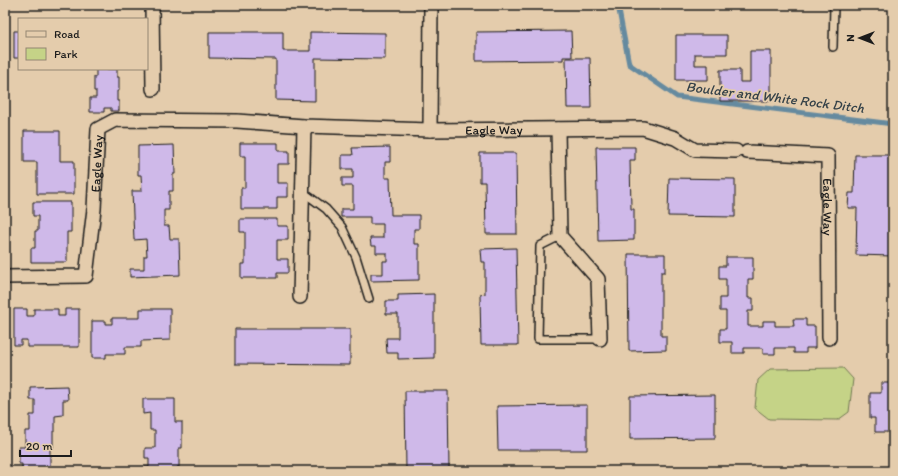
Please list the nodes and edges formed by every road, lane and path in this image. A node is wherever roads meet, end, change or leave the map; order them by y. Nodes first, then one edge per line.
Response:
1 (152, 5) edge
2 (431, 5) edge
3 (834, 5) edge
4 (833, 47) dead end
5 (153, 89) dead end
6 (304, 126) junction
7 (558, 129) junction
8 (430, 130) junction
9 (303, 192) junction
10 (560, 236) junction
11 (5, 277) edge
12 (300, 297) dead end
13 (369, 299) dead end
14 (829, 338) dead end
15 (600, 339) joint

1 - 5 street
2 - 8 street
3 - 4 lane
6 - 8 street, Eagle Way
6 - 9 street
6 - 11 street, Eagle Way
7 - 8 street, Eagle Way
7 - 10 street
7 - 14 street, Eagle Way
9 - 12 street
9 - 13 lane
10 - 15 street
10 - 15 lane

